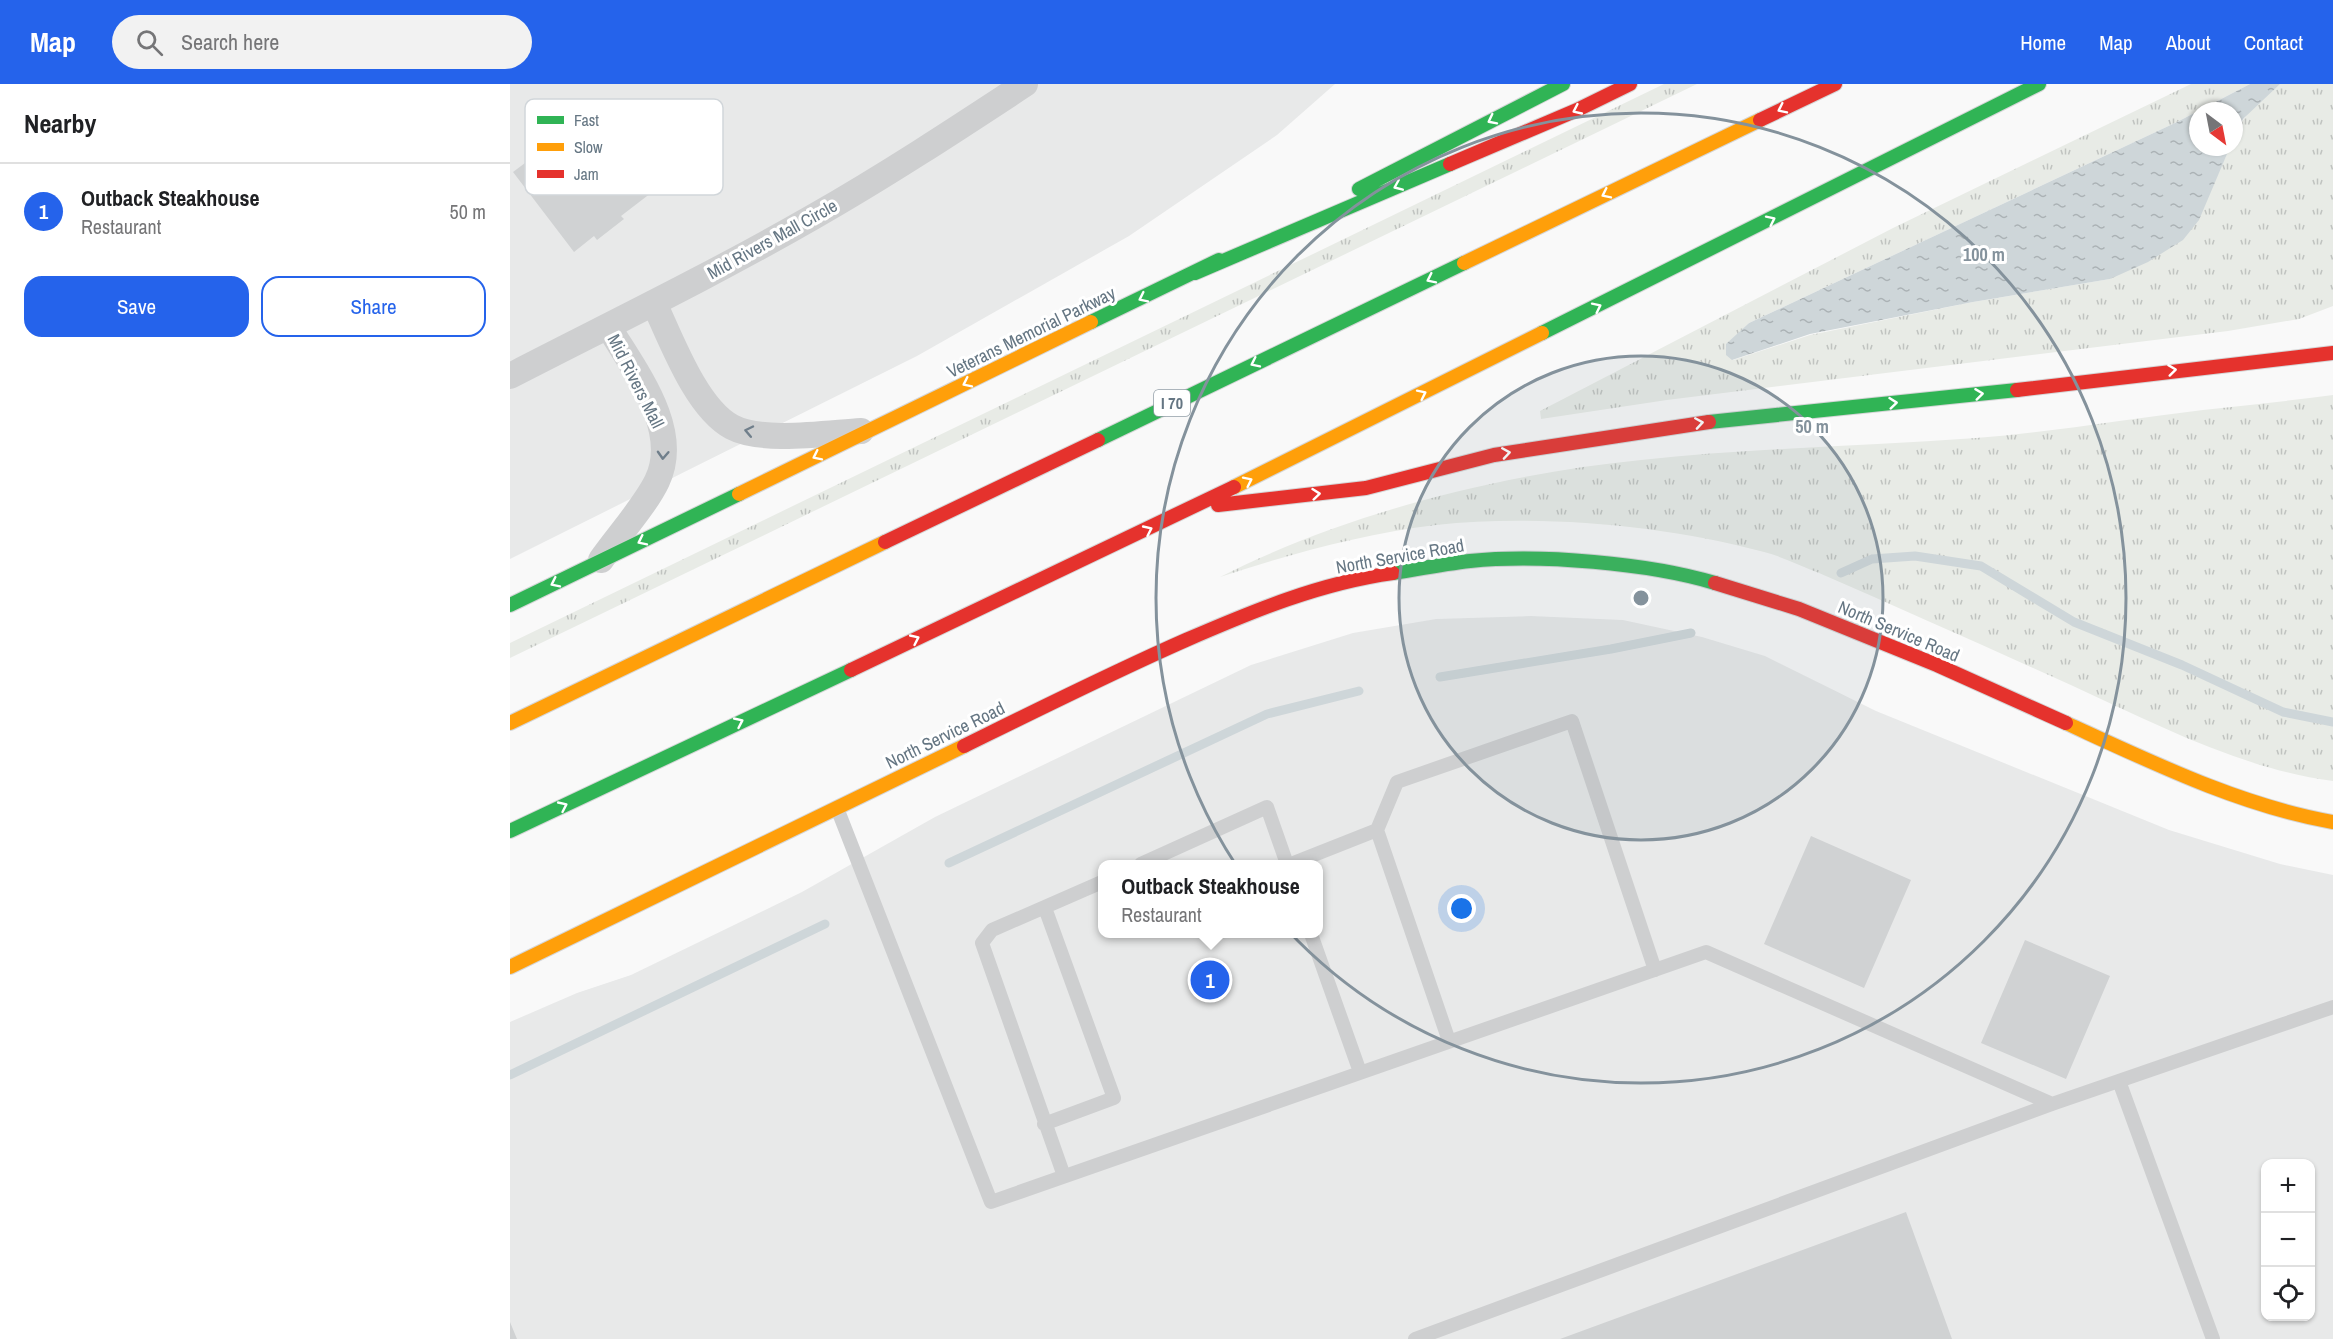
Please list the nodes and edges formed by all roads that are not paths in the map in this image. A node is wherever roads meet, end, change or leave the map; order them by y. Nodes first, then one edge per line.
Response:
1 (1025, 84) edge
2 (1563, 84) edge
3 (1630, 84) edge
4 (1835, 84) edge
5 (2039, 84) edge
6 (1196, 273) junction
7 (654, 303) junction
8 (608, 326) junction
9 (2313, 341) dead end
10 (2333, 352) edge
11 (2284, 357) junction
12 (510, 376) edge
13 (870, 430) junction
14 (1195, 507) junction
15 (600, 561) junction
16 (510, 604) edge
17 (510, 723) edge
18 (837, 808) junction
19 (2333, 822) edge
20 (1377, 830) junction
21 (510, 831) edge
22 (1150, 860) edge
23 (1286, 860) edge
24 (1301, 860) edge
25 (1098, 884) edge
26 (1046, 908) junction
27 (1313, 938) edge
28 (510, 967) edge
29 (1655, 970) junction
30 (2333, 1007) edge
31 (1449, 1041) junction
32 (1359, 1072) junction
33 (2119, 1081) junction
34 (2052, 1104) junction
35 (1044, 1124) junction
36 (1064, 1176) junction
37 (1415, 1339) edge
38 (2213, 1339) edge

1 - 7 street, Mid Rivers Mall Circle
2 -> 6 main road, Veterans Memorial Parkway
3 -> 6 main road
4 -> 17 main road, I 70
14 -> 5 main road
6 -> 13 main road, Veterans Memorial Parkway
7 - 8 street, Mid Rivers Mall Circle
13 -> 7 street
8 - 12 street, Mid Rivers Mall Circle
8 -> 15 street, Mid Rivers Mall
9 - 11 main road
10 - 11 main road
14 -> 11 main road
13 -> 15 main road, Veterans Memorial Parkway
21 -> 14 main road
15 -> 16 main road, Veterans Memorial Parkway
18 - 19 main road, North Service Road
18 - 28 main road, North Service Road
18 - 36 lane
20 - 24 lane
20 - 29 lane
20 - 31 lane
22 - 23 lane
25 - 26 lane
26 - 35 lane
26 - 35 lane
27 - 32 lane
29 - 31 lane
29 - 34 lane
30 - 33 lane
31 - 32 lane
32 - 36 lane
33 - 34 lane
33 - 38 lane
34 - 37 lane
35 - 36 lane

